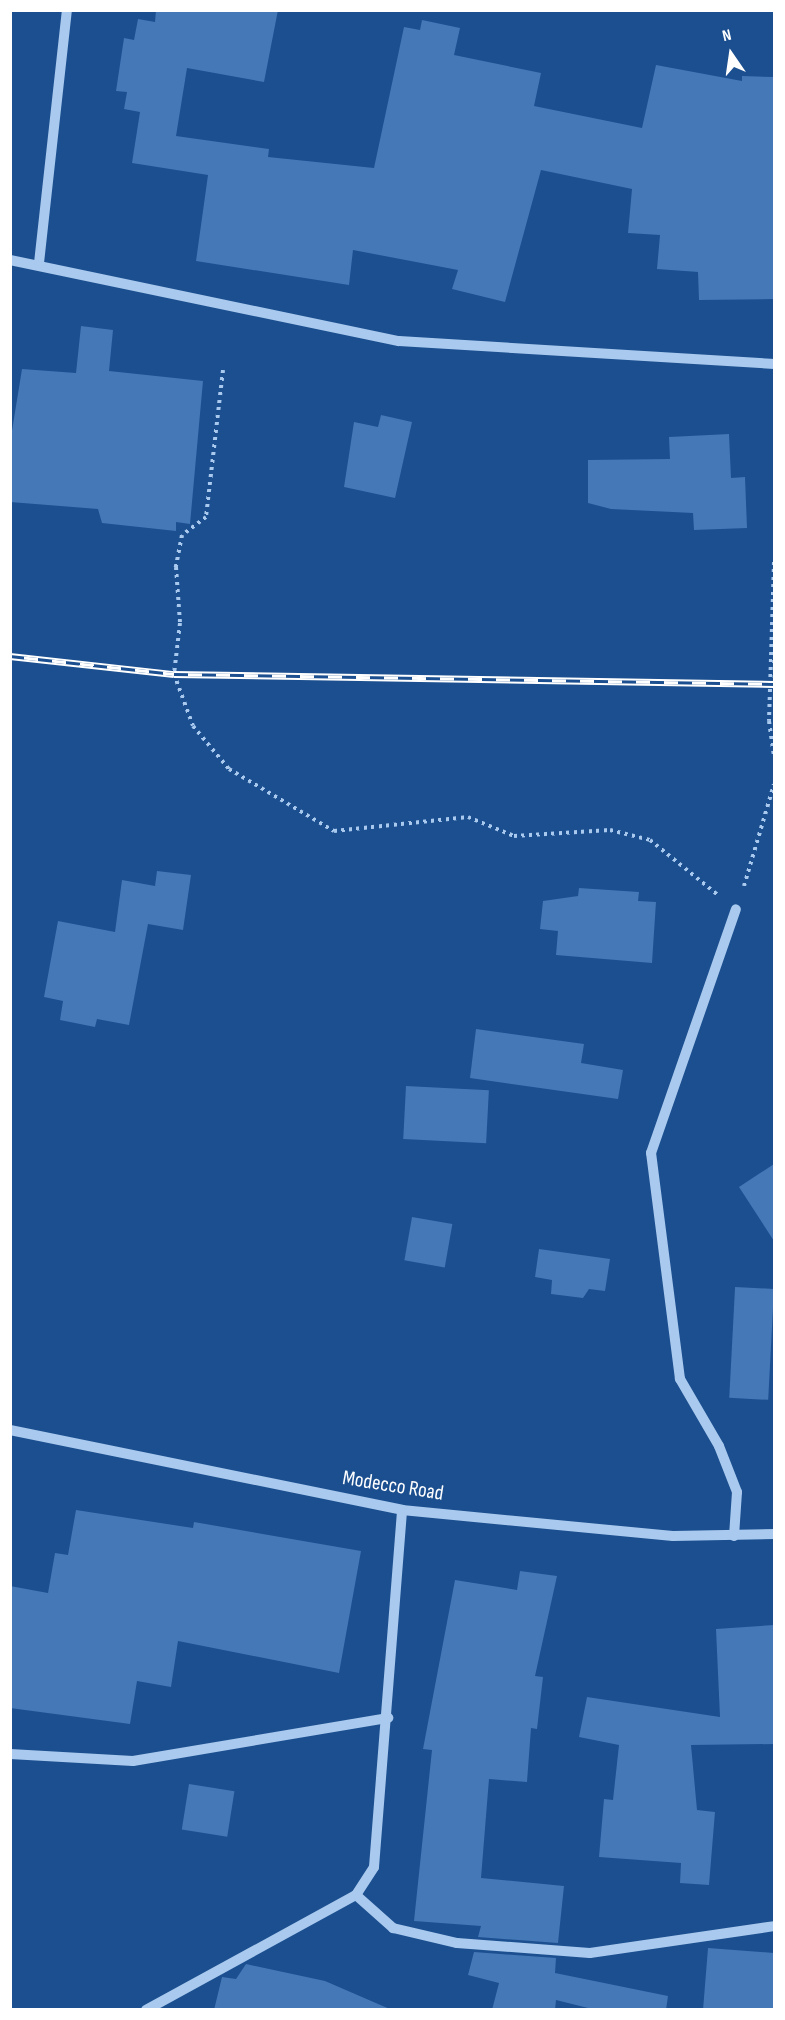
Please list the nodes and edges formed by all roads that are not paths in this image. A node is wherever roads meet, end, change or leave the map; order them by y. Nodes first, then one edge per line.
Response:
1 (67, 10) edge
2 (10, 260) edge
3 (39, 263) junction
4 (774, 364) edge
5 (736, 909) road end
6 (10, 1430) edge
7 (402, 1510) junction
8 (774, 1534) edge
9 (734, 1536) junction
10 (388, 1718) junction
11 (10, 1754) edge
12 (356, 1895) junction
13 (774, 1926) edge
14 (146, 2010) edge

1 - 3 street
2 - 3 street
3 - 4 street
5 - 9 street
6 - 7 street, Modecco Road
7 - 9 street, Modecco Road
7 - 10 street
8 - 9 street, Modecco Road
10 - 11 street
10 - 12 street
12 - 13 street
12 - 14 street

